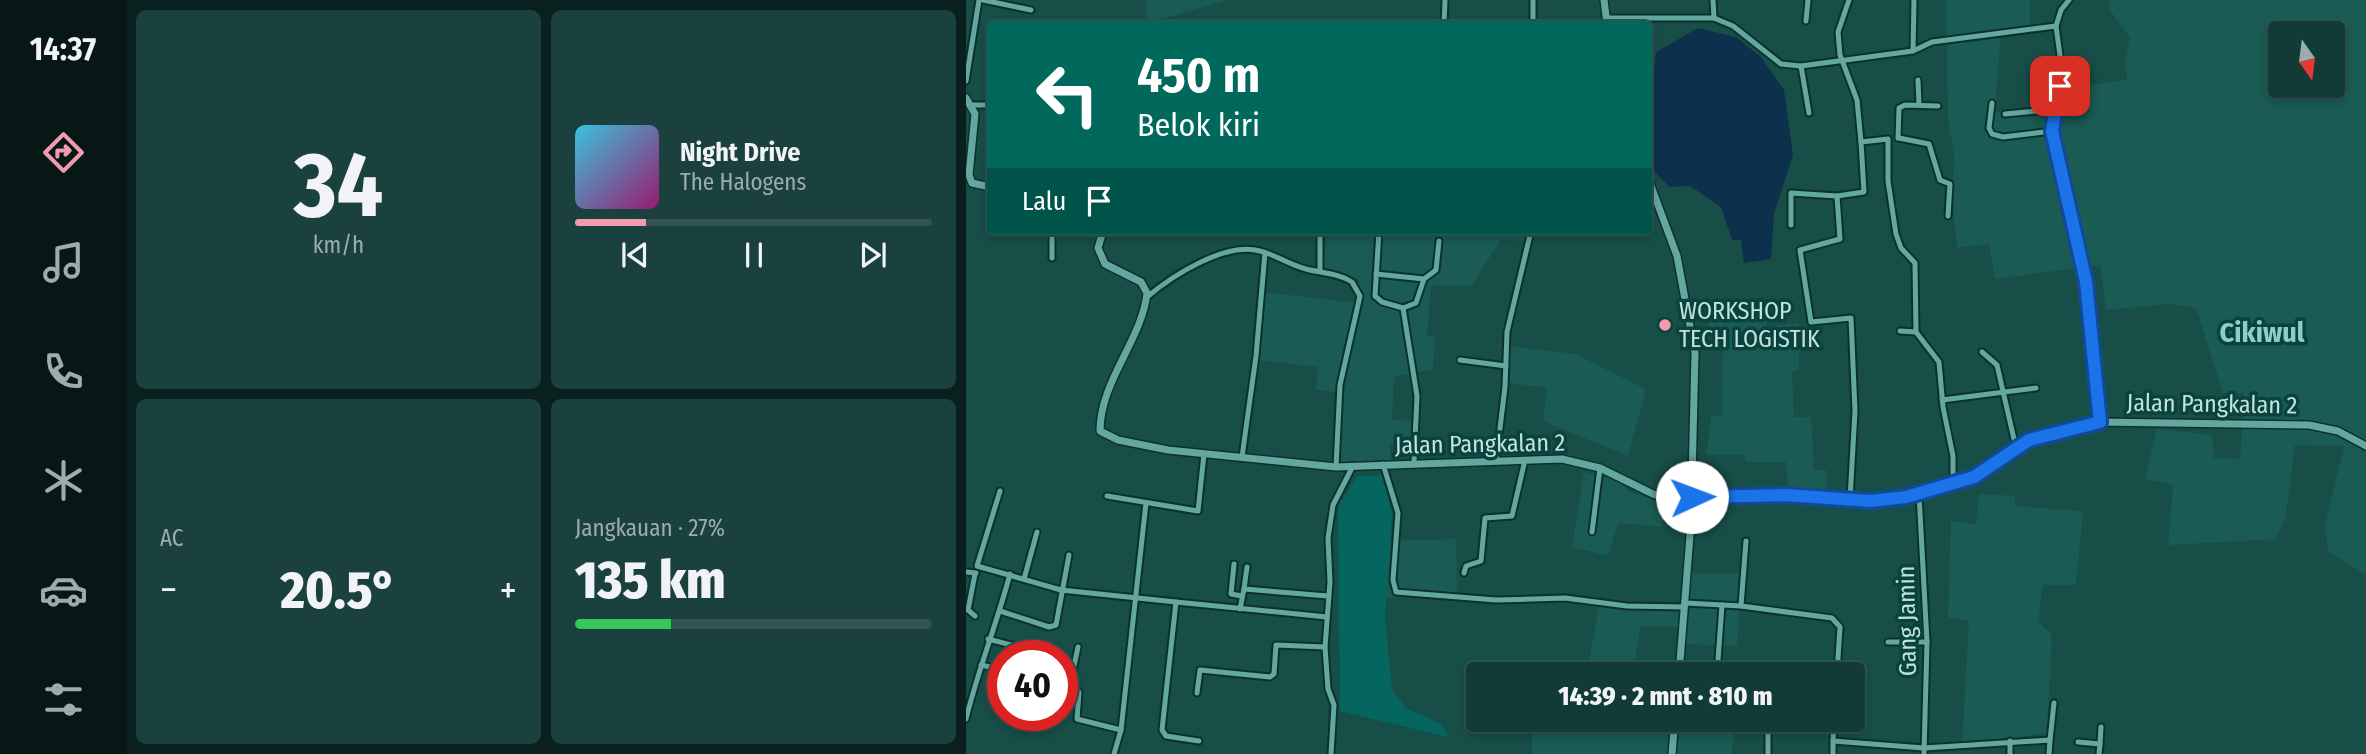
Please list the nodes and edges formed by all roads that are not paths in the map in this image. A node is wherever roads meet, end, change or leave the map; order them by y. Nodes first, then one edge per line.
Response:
1 (981, 0) edge
2 (1445, 0) edge
3 (1533, 0) edge
4 (1604, 0) edge
5 (1713, 0) edge
6 (1808, 0) edge
7 (1849, 0) edge
8 (1914, 0) edge
9 (2069, 0) edge
10 (1031, 10) dead end
11 (1714, 18) junction
12 (1444, 21) edge
13 (1533, 21) edge
14 (1607, 21) edge
15 (1806, 21) dead end
16 (2056, 26) junction
17 (1913, 51) junction
18 (1842, 60) junction
19 (1801, 66) junction
20 (1918, 80) dead end
21 (966, 81) edge
22 (966, 98) edge
23 (1993, 103) dead end
24 (972, 105) junction
25 (987, 105) edge
26 (1919, 105) junction
27 (1938, 106) dead end
28 (2058, 109) junction
29 (1809, 113) dead end
30 (2004, 114) dead end
31 (2052, 131) junction
32 (1899, 138) junction
33 (1888, 139) junction
34 (1861, 142) junction
35 (967, 176) edge
36 (987, 186) edge
37 (1652, 189) edge
38 (1837, 196) junction
39 (1948, 216) dead end
40 (1791, 225) dead end
41 (1052, 235) edge
42 (1102, 235) edge
43 (1320, 235) edge
44 (1379, 235) edge
45 (1530, 235) edge
46 (1439, 241) dead end
47 (1265, 253) junction
48 (1052, 258) dead end
49 (1320, 271) junction
50 (1376, 274) junction
51 (1424, 279) junction
52 (1147, 297) junction
53 (1403, 308) junction
54 (1900, 331) dead end
55 (1916, 332) junction
56 (1982, 352) dead end
57 (1460, 359) dead end
58 (1506, 366) junction
59 (2036, 388) dead end
60 (2004, 391) junction
61 (1942, 400) junction
62 (2100, 422) junction
63 (2366, 446) edge
64 (2016, 447) junction
65 (1204, 454) junction
66 (1242, 457) junction
67 (1525, 460) junction
68 (1496, 461) junction
69 (1414, 462) junction
70 (1383, 464) junction
71 (1353, 466) junction
72 (1336, 467) junction
73 (1600, 468) junction
74 (1953, 483) junction
75 (1000, 491) dead end
76 (1919, 494) junction
77 (1107, 496) dead end
78 (1692, 497) junction
79 (1850, 499) junction
80 (1146, 503) junction
81 (1037, 532) dead end
82 (1592, 532) dead end
83 (1746, 541) dead end
84 (1069, 555) dead end
85 (1234, 564) dead end
86 (977, 566) junction
87 (1247, 567) dead end
88 (966, 572) edge
89 (1010, 573) junction
90 (1464, 573) dead end
91 (975, 575) junction
92 (1024, 579) junction
93 (1244, 589) junction
94 (1061, 590) junction
95 (1242, 596) junction
96 (1328, 596) junction
97 (1135, 598) junction
98 (1176, 602) junction
99 (1686, 605) junction
100 (1722, 605) junction
101 (1741, 606) junction
102 (1240, 609) junction
103 (1000, 611) junction
104 (975, 616) dead end
105 (1327, 617) junction
106 (988, 639) junction
107 (992, 640) edge
108 (1888, 642) dead end
109 (1927, 642) junction
110 (1325, 647) junction
111 (1680, 662) edge
112 (1718, 662) edge
113 (1838, 662) edge
114 (981, 666) junction
115 (987, 667) edge
116 (1196, 693) dead end
117 (968, 699) edge
118 (2053, 703) dead end
119 (966, 719) edge
120 (1078, 719) edge
121 (2101, 727) dead end
122 (1121, 730) junction
123 (1674, 732) edge
124 (1768, 732) edge
125 (1833, 732) edge
126 (2050, 740) junction
127 (1199, 741) dead end
128 (1833, 741) junction
129 (2010, 741) junction
130 (2078, 742) dead end
131 (2100, 744) junction
132 (1888, 746) junction
133 (1924, 751) edge
134 (1114, 754) edge
135 (1331, 754) edge
136 (1672, 754) edge
137 (1768, 754) edge
138 (1833, 754) edge
139 (1888, 754) edge
140 (2010, 754) edge
141 (2049, 754) edge
142 (2099, 754) edge

1 - 10 street
1 - 21 street
2 - 12 street
3 - 13 street
4 - 14 street
5 - 11 street
6 - 15 street
7 - 18 street
8 - 17 street
9 - 16 street
11 - 14 street
11 - 19 street
16 - 17 street
16 - 28 street
17 - 18 street
18 - 19 street
18 - 34 street
19 - 29 street
20 - 26 street
22 - 24 street
23 - 31 street
24 - 25 street
24 - 35 street
26 - 27 street
26 - 32 street
28 - 30 street
28 - 31 street
31 - 62 street
32 - 33 street
32 - 39 street
33 - 34 street
33 - 55 street
34 - 38 street
35 - 36 street
37 - 78 street
38 - 40 street
38 - 79 street
41 - 48 street
42 - 52 street
43 - 49 street
44 - 50 street
45 - 58 street
46 - 51 street
47 - 49 street
47 - 52 street
47 - 66 street
49 - 72 street
50 - 51 street
50 - 53 street
51 - 53 street
52 - 65 street, Jalan Pangkalan 2
53 - 69 street
54 - 55 street
55 - 61 street
56 - 60 street
57 - 58 street
58 - 68 street
59 - 60 street
60 - 61 street
60 - 64 street
61 - 74 street
62 - 63 street, Jalan Pangkalan 2
62 - 64 street, Jalan Pangkalan 2
64 - 74 street, Jalan Pangkalan 2
65 - 66 street, Jalan Pangkalan 2
65 - 80 street
66 - 72 street, Jalan Pangkalan 2
67 - 68 street, Jalan Pangkalan 2
67 - 73 street, Jalan Pangkalan 2
67 - 90 street
68 - 69 street, Jalan Pangkalan 2
69 - 70 street, Jalan Pangkalan 2
70 - 71 street, Jalan Pangkalan 2
70 - 99 street
71 - 72 street, Jalan Pangkalan 2
71 - 96 street
73 - 78 street, Jalan Pangkalan 2
73 - 82 street
74 - 76 street, Jalan Pangkalan 2
75 - 86 street
76 - 79 street, Jalan Pangkalan 2
76 - 109 street, Gang Jamin
77 - 80 street
78 - 79 street, Jalan Pangkalan 2
78 - 99 street
80 - 97 street
81 - 92 street
83 - 101 street
84 - 94 street
85 - 95 street
86 - 89 street
86 - 91 street
87 - 93 street
88 - 91 street
89 - 92 street
89 - 103 street
91 - 104 street
92 - 94 street
93 - 95 street
93 - 96 street
94 - 97 street
94 - 103 street
95 - 102 street
96 - 105 street
97 - 98 street
97 - 122 street
98 - 102 street
98 - 127 street
99 - 100 street
99 - 111 street
100 - 101 street
100 - 112 street
101 - 113 street
102 - 105 street
103 - 106 street
105 - 110 street
106 - 107 street
106 - 114 street
108 - 109 street
109 - 133 street, Gang Jamin
110 - 116 street
110 - 135 street
114 - 115 street
114 - 117 street
117 - 119 street
118 - 126 street
120 - 122 street
121 - 131 street
122 - 134 street
123 - 136 street
124 - 137 street
125 - 128 street
126 - 129 street
126 - 141 street
128 - 132 street
128 - 138 street
129 - 133 street
129 - 140 street
130 - 131 street
131 - 142 street
132 - 133 street
132 - 139 street

